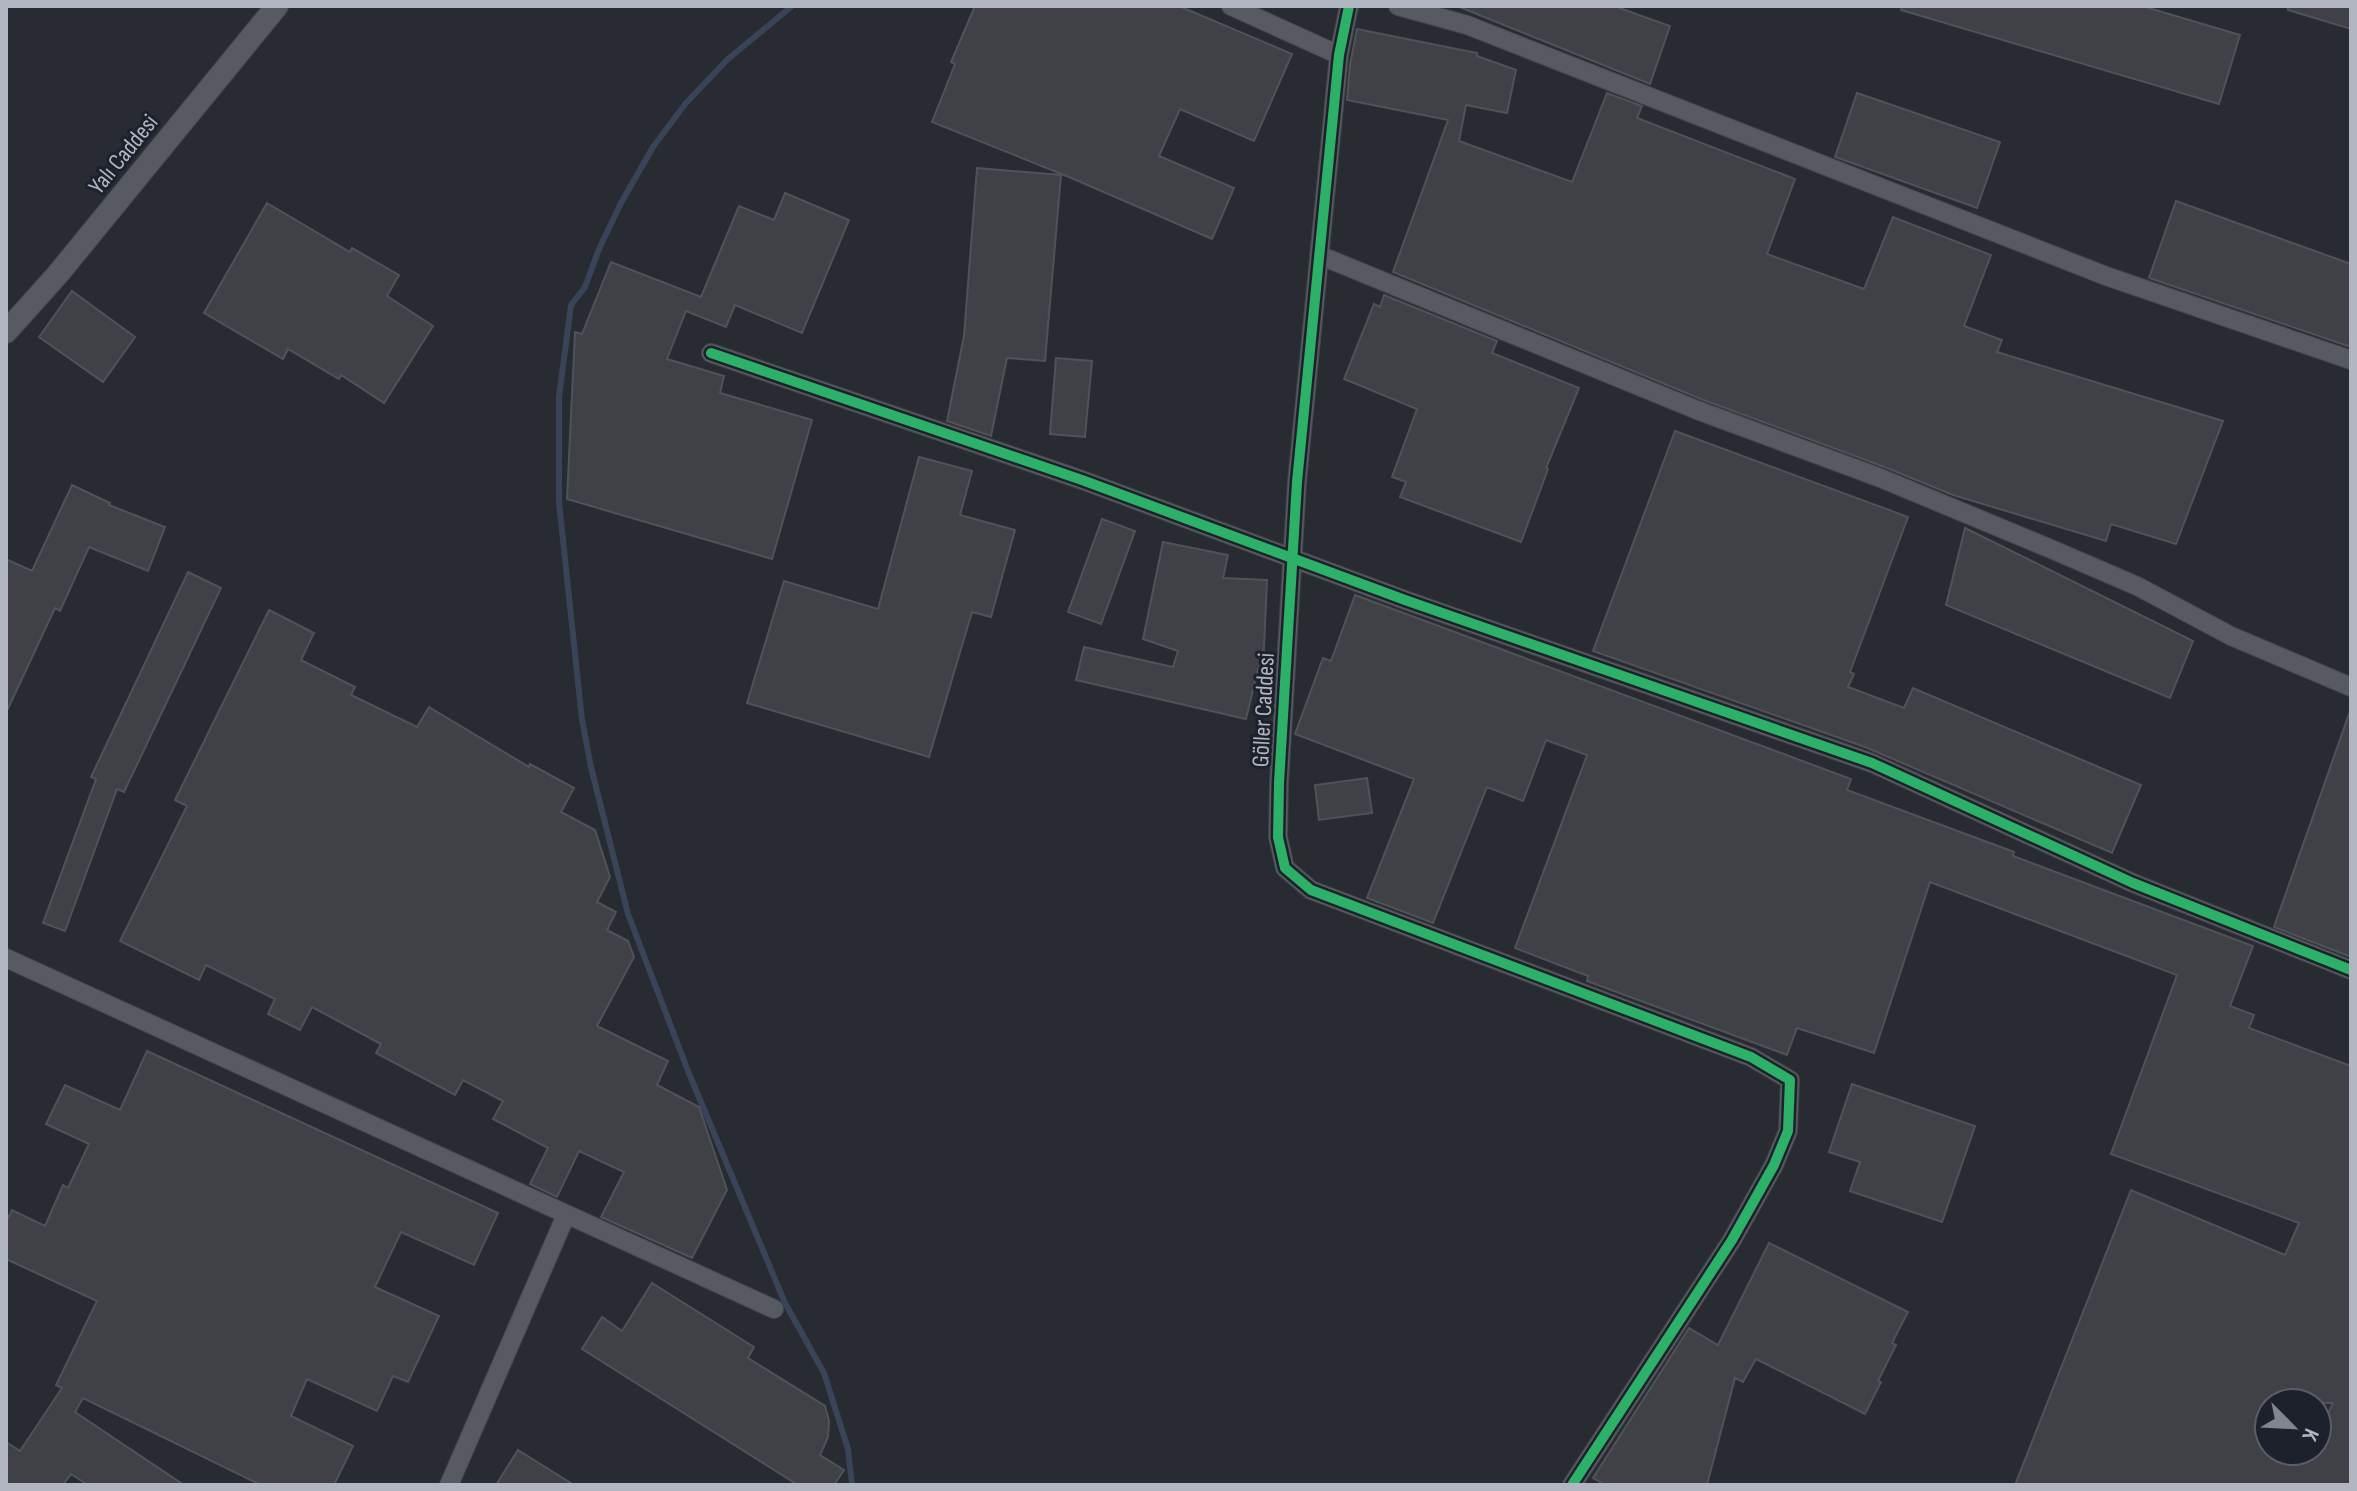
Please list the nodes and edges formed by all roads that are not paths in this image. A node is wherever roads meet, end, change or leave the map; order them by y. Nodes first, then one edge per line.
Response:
1 (277, 6) edge
2 (1231, 6) edge
3 (1349, 6) edge
4 (1398, 6) edge
5 (1339, 55) junction
6 (1319, 255) junction
7 (6, 332) edge
8 (711, 353) dead end
9 (2351, 360) edge
10 (1293, 558) junction
11 (2351, 687) edge
12 (6, 958) edge
13 (2351, 970) edge
14 (566, 1215) junction
15 (774, 1309) dead end
16 (449, 1485) edge
17 (1572, 1485) edge

1 - 7 street, Yalı Caddesi
2 - 5 street
3 - 5 street, Göller Caddesi
4 - 9 street
5 - 6 street, Göller Caddesi
6 - 10 street, Göller Caddesi
6 - 11 street
8 - 10 street
10 - 13 street
10 - 17 street, Göller Caddesi
12 - 14 street
14 - 15 street
14 - 16 street

